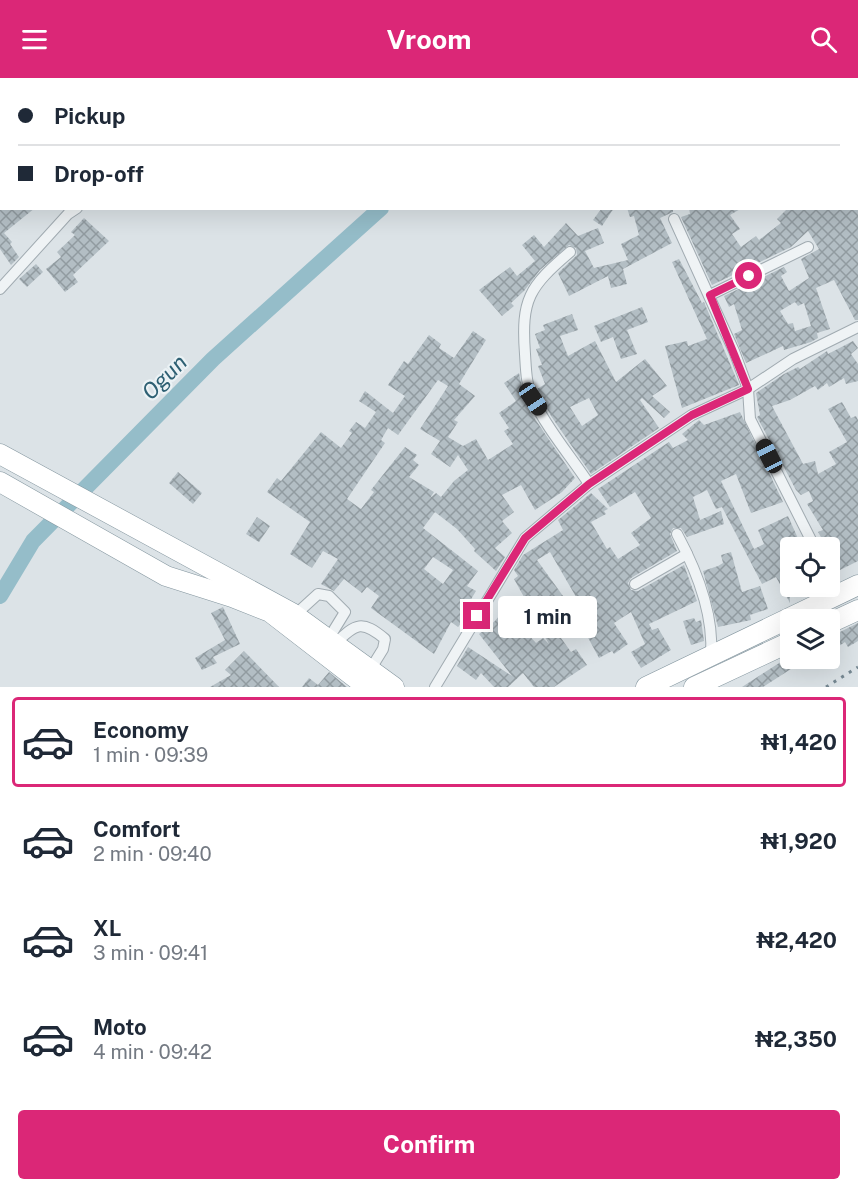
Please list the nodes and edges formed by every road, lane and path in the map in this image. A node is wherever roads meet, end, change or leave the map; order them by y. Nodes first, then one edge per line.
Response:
1 (74, 210) edge
2 (674, 219) dead end
3 (808, 248) dead end
4 (570, 252) dead end
5 (0, 289) edge
6 (710, 295) junction
7 (858, 327) edge
8 (748, 389) junction
9 (0, 454) edge
10 (0, 482) edge
11 (589, 484) junction
12 (677, 534) dead end
13 (810, 537) edge
14 (687, 554) junction
15 (635, 584) dead end
16 (858, 585) edge
17 (840, 594) edge
18 (833, 597) edge
19 (858, 610) edge
20 (296, 615) junction
21 (840, 618) edge
22 (333, 640) junction
23 (780, 647) edge
24 (711, 656) junction
25 (369, 678) edge
26 (394, 687) edge
27 (435, 687) edge
28 (646, 687) edge
29 (694, 687) edge

1 - 5 street
2 - 6 street
3 - 6 street
4 - 11 street
6 - 8 street
7 - 8 street
8 - 11 street
8 - 13 street
9 - 20 highway
10 - 25 highway
11 - 27 street
12 - 14 street
14 - 15 street
14 - 24 street
16 - 17 highway
18 - 24 highway
19 - 21 highway
20 - 22 highway
20 - 22 street
22 - 25 highway
22 - 25 street
23 - 29 highway
24 - 28 highway
25 - 26 highway

